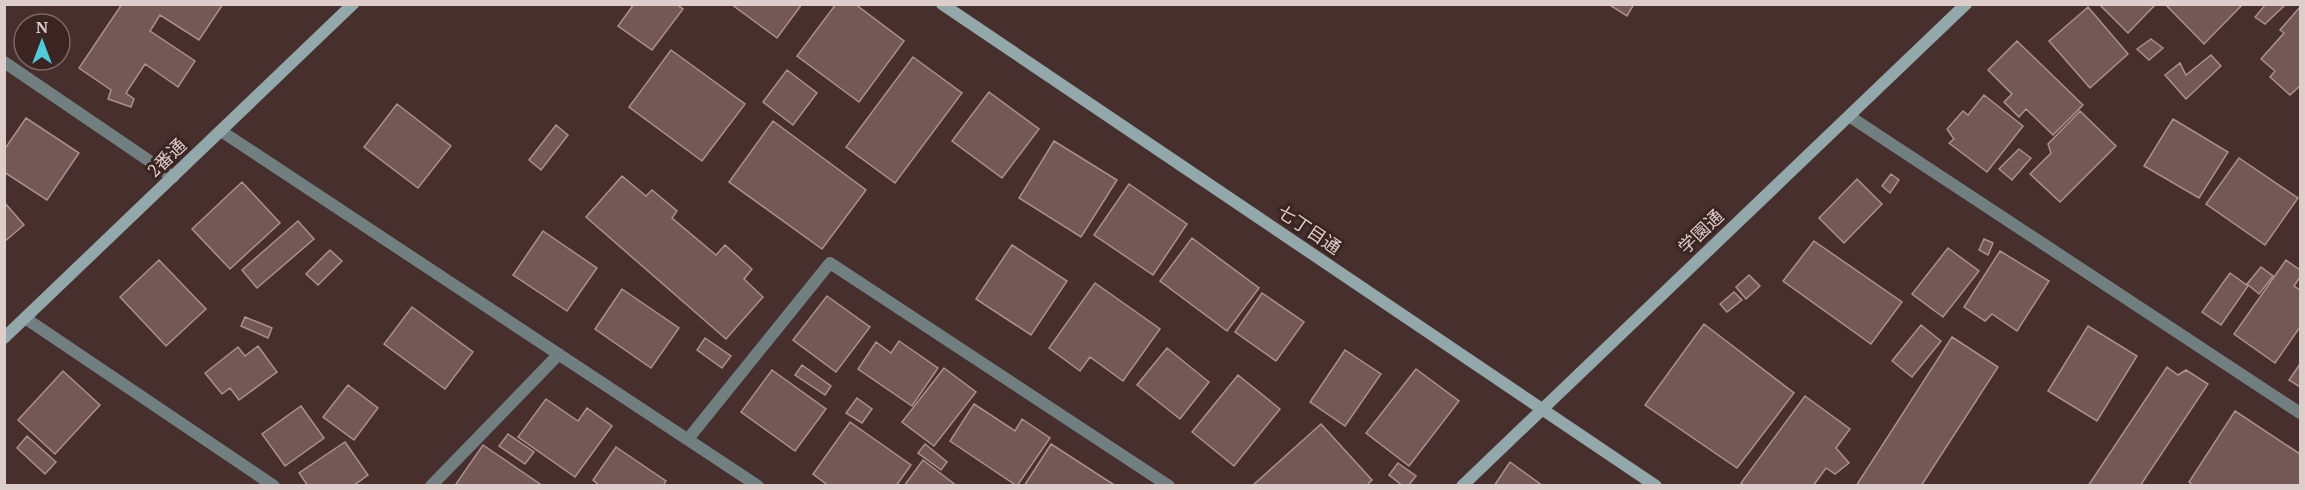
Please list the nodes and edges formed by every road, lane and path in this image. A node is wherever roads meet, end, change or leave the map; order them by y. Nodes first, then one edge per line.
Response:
1 (353, 4) edge
2 (942, 4) edge
3 (1966, 4) edge
4 (4, 62) edge
5 (1849, 116) junction
6 (221, 131) junction
7 (173, 177) junction
8 (26, 318) junction
9 (7, 332) edge
10 (559, 354) junction
11 (1542, 409) junction
12 (2301, 413) edge
13 (688, 439) junction
14 (274, 486) edge
15 (431, 486) edge
16 (758, 486) edge
17 (1169, 486) edge
18 (1462, 486) edge
19 (1656, 486) edge

1 - 6 street, 2番通
2 - 11 street, 七丁目通
3 - 5 street, 学園通
4 - 7 street
5 - 11 street, 学園通
5 - 12 street
6 - 7 street, 2番通
6 - 10 street
7 - 8 street, 2番通
8 - 9 street, 2番通
8 - 14 street
10 - 13 street
10 - 15 street
11 - 18 street, 学園通
11 - 19 street, 七丁目通
13 - 16 street
13 - 17 street

